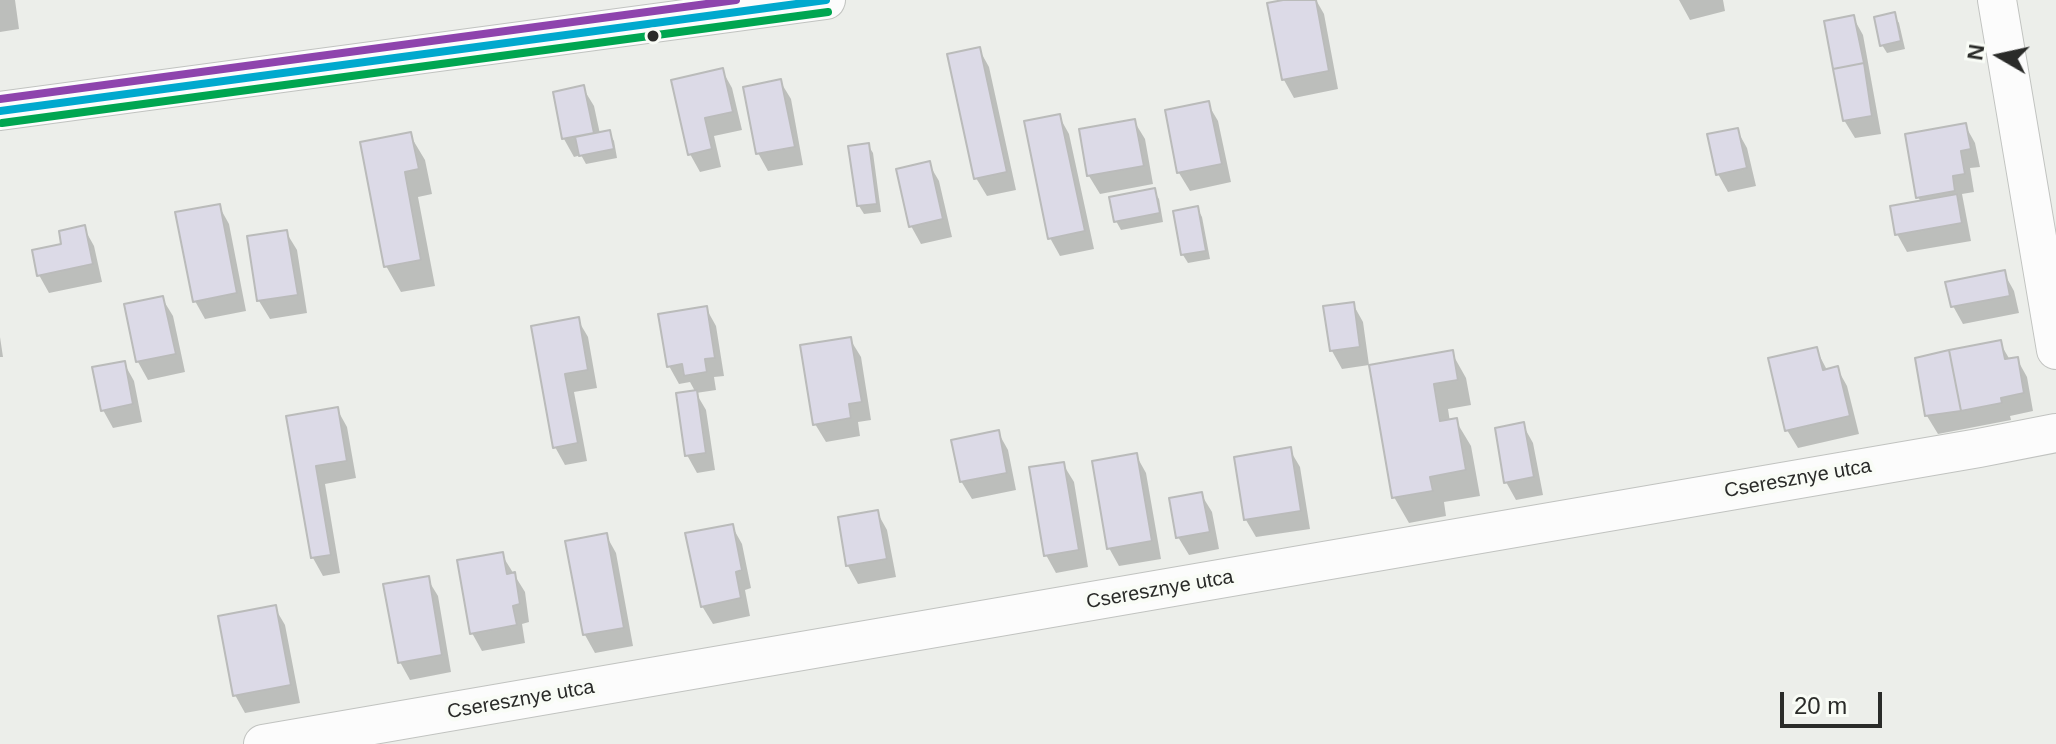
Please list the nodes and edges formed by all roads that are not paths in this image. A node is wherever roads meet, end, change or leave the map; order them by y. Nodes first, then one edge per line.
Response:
1 (826, 0) edge
2 (1997, 0) edge
3 (0, 111) edge
4 (2056, 350) edge
5 (2056, 433) edge
6 (263, 744) edge

1 - 3 street
2 - 4 street
5 - 6 street, Cseresznye utca

